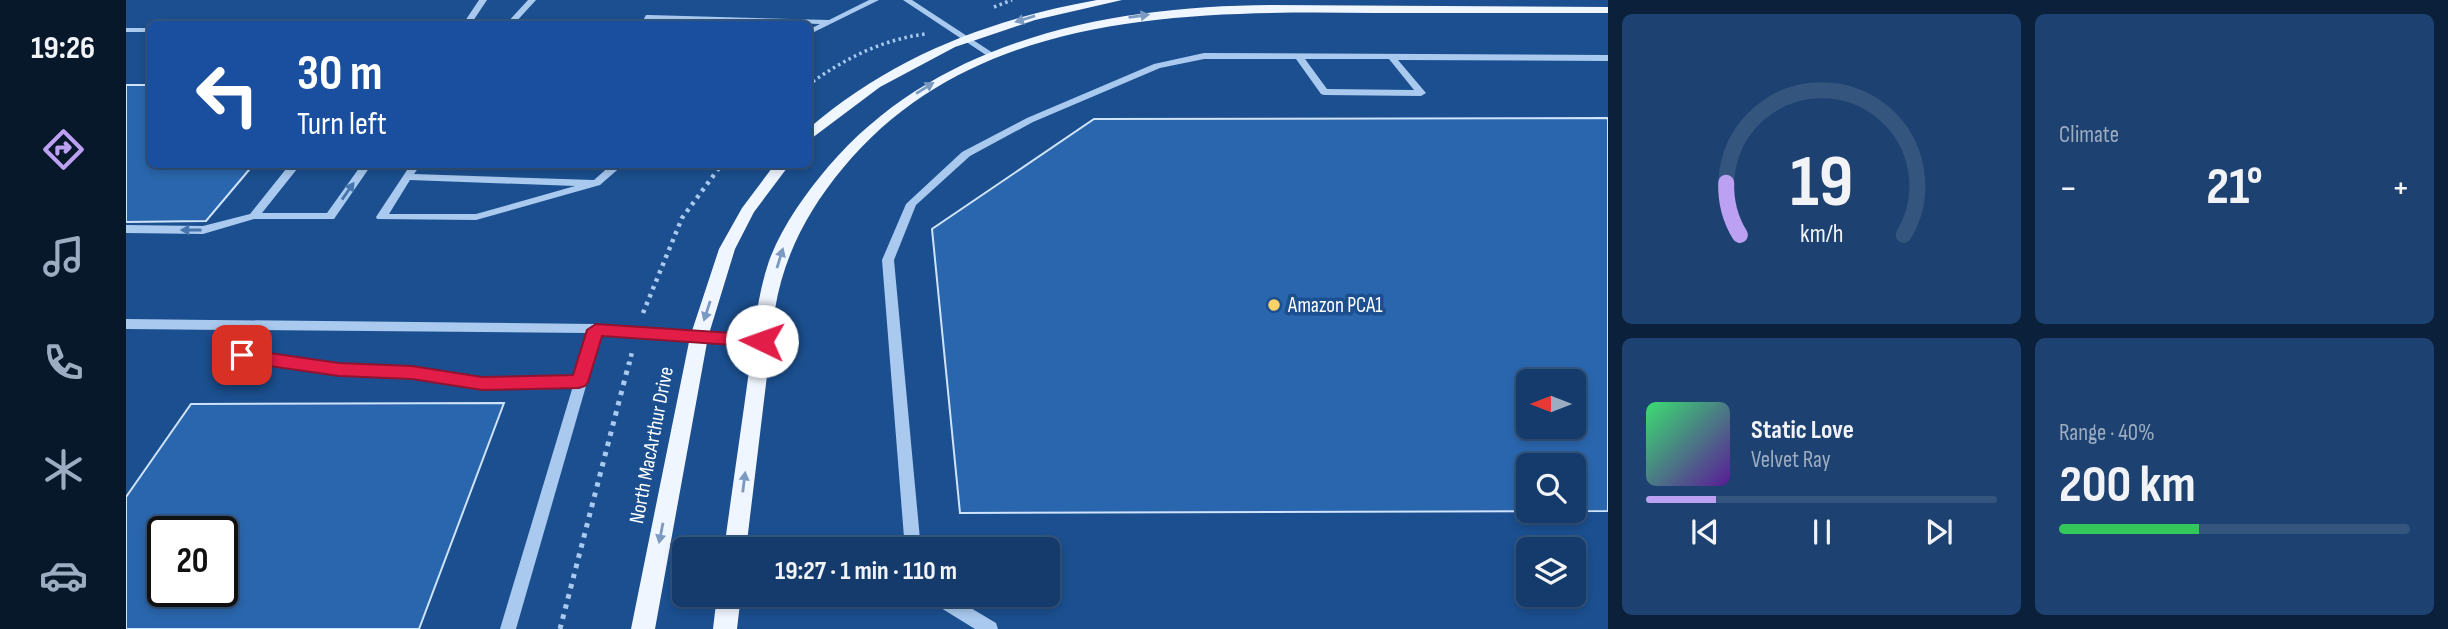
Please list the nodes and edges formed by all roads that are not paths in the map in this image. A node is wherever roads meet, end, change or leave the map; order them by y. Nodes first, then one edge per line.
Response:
1 (483, 0) edge
2 (532, 0) edge
3 (875, 0) edge
4 (907, 0) edge
5 (1116, 0) edge
6 (1608, 10) edge
7 (469, 21) edge
8 (513, 21) edge
9 (647, 21) edge
10 (793, 21) edge
11 (812, 22) edge
12 (829, 22) junction
13 (131, 30) edge
14 (812, 31) edge
15 (126, 37) edge
16 (966, 38) junction
17 (992, 55) junction
18 (1299, 57) junction
19 (1391, 57) junction
20 (1608, 58) edge
21 (812, 133) edge
22 (293, 168) edge
23 (364, 168) edge
24 (413, 168) edge
25 (614, 168) edge
26 (780, 168) edge
27 (407, 177) junction
28 (596, 183) junction
29 (254, 216) junction
30 (126, 229) edge
31 (126, 324) edge
32 (232, 324) junction
33 (596, 330) junction
34 (699, 337) junction
35 (762, 341) junction
36 (579, 382) junction
37 (737, 537) edge
38 (912, 537) edge
39 (728, 607) edge
40 (954, 607) edge
41 (508, 629) edge
42 (643, 629) edge
43 (725, 629) edge
44 (990, 629) edge

1 - 7 lane
2 - 8 lane
3 - 12 lane
4 - 16 lane
5 -> 16 main road
17 -> 6 main road
9 - 10 lane
11 - 12 lane
12 - 14 lane
13 - 15 lane
16 - 17 lane
16 - 21 main road
35 -> 17 main road
18 - 19 lane
18 - 19 lane
18 - 38 lane
19 - 20 lane
22 - 29 lane
29 -> 23 lane
24 - 27 lane
25 - 28 lane
26 -> 34 main road, North MacArthur Drive
27 - 28 lane
27 - 28 lane
29 -> 30 lane
31 - 32 lane
32 - 33 lane
32 - 36 lane
33 - 34 lane
33 - 36 lane
34 - 35 lane
34 -> 42 main road, North MacArthur Drive
37 -> 35 main road
36 - 41 lane
39 - 43 main road
40 - 44 lane

